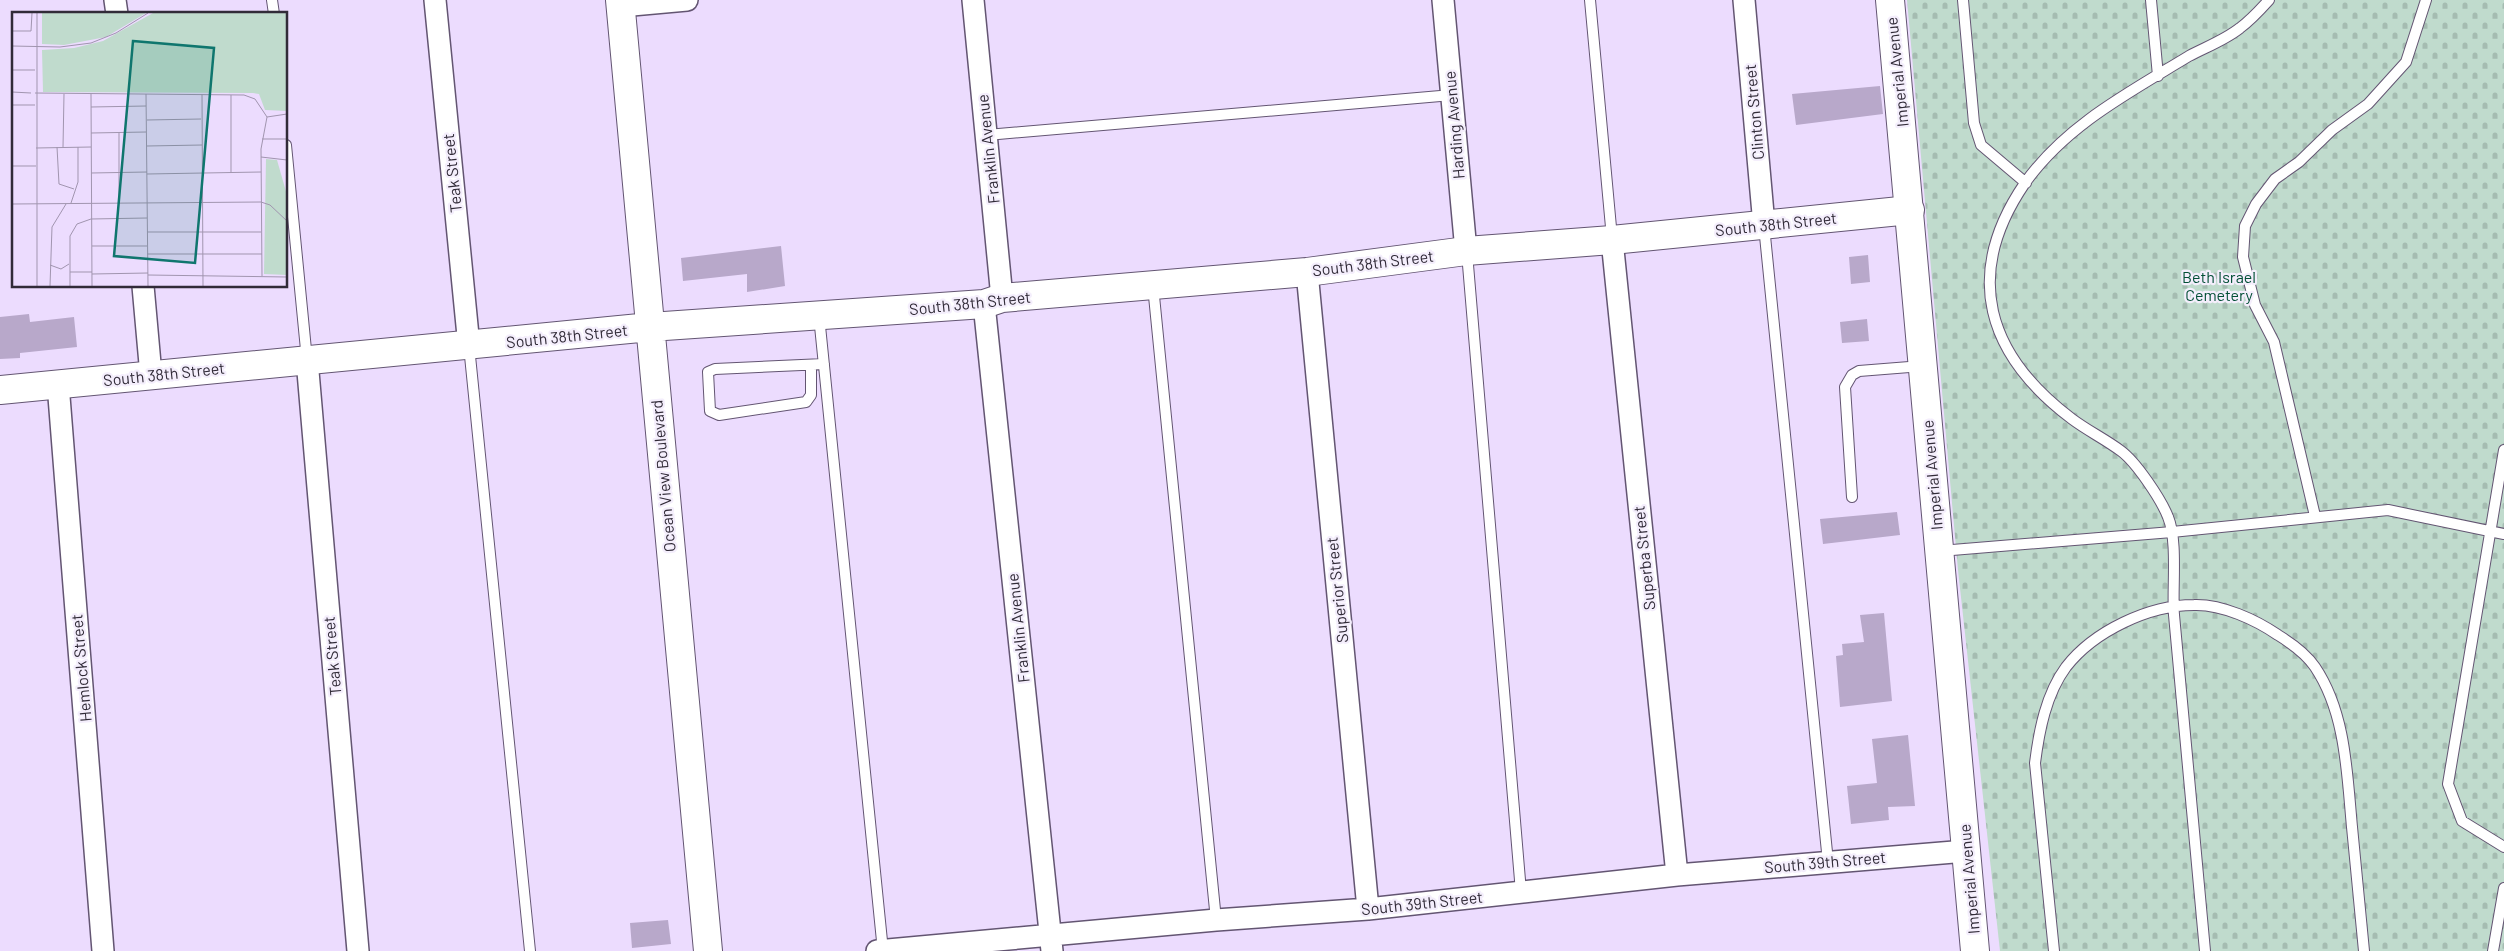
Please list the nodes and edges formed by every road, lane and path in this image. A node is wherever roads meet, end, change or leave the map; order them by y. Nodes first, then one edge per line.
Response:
1 (435, 0) edge
2 (687, 0) edge
3 (973, 0) edge
4 (1442, 0) edge
5 (1590, 0) edge
6 (1744, 0) edge
7 (1890, 0) edge
8 (1963, 0) edge
9 (2151, 0) edge
10 (2269, 0) edge
11 (2426, 0) edge
12 (620, 3) edge
13 (2158, 76) junction
14 (1452, 95) junction
15 (987, 135) junction
16 (288, 165) edge
17 (2026, 183) junction
18 (1910, 210) junction
19 (1764, 225) junction
20 (1612, 240) junction
21 (1466, 251) junction
22 (1307, 272) junction
23 (1153, 285) junction
24 (143, 288) edge
25 (993, 301) junction
26 (819, 316) junction
27 (650, 327) junction
28 (469, 346) junction
29 (307, 360) junction
30 (824, 364) junction
31 (811, 365) junction
32 (1923, 366) junction
33 (151, 374) junction
34 (58, 384) junction
35 (0, 390) edge
36 (2504, 450) edge
37 (1852, 497) dead end
38 (2314, 516) junction
39 (2172, 532) junction
40 (2490, 532) junction
41 (2504, 534) edge
42 (1939, 551) junction
43 (2173, 606) junction
44 (2504, 847) edge
45 (1966, 851) junction
46 (1828, 862) junction
47 (1677, 875) junction
48 (2504, 888) edge
49 (1521, 892) junction
50 (1368, 909) junction
51 (1216, 920) junction
52 (1051, 943) edge
53 (103, 951) edge
54 (358, 951) edge
55 (530, 951) edge
56 (708, 951) edge
57 (877, 951) edge
58 (883, 951) edge
59 (1975, 951) edge
60 (2054, 951) edge
61 (2204, 951) edge
62 (2364, 951) edge
63 (2492, 951) edge

1 - 28 street, Teak Street
2 - 12 street
3 - 15 street, Franklin Avenue
4 - 14 street, Harding Avenue
5 - 20 lane
6 - 19 street, Clinton Street
7 - 18 street, Imperial Avenue
8 - 17 lane
9 - 13 lane
10 - 13 lane
11 - 38 lane
12 - 27 street, Ocean View Boulevard
13 - 17 lane
14 - 15 lane
14 - 21 street, Harding Avenue
15 - 25 street, Franklin Avenue
16 - 29 lane
17 - 39 lane
18 - 19 street, South 38th Street
18 - 32 street, Imperial Avenue
19 - 20 street, South 38th Street
19 - 46 lane
20 - 21 street, South 38th Street
20 - 47 street, Superba Street
21 - 22 street, South 38th Street
21 - 49 lane
22 - 23 street, South 38th Street
22 - 50 street, Superior Street
23 - 25 street, South 38th Street
23 - 51 lane
24 - 33 street
25 - 26 street, South 38th Street
25 - 52 street, Franklin Avenue
26 - 27 street, South 38th Street
26 - 30 lane
27 - 28 street, South 38th Street
27 - 56 street, Ocean View Boulevard
28 - 29 street, South 38th Street
28 - 55 lane
29 - 33 street, South 38th Street
29 - 54 street, Teak Street
30 - 31 lane
30 - 58 lane
31 - 31 lane
32 - 37 lane
32 - 42 street, Imperial Avenue
33 - 34 street, South 38th Street
34 - 35 street, South 38th Street
34 - 53 street, Hemlock Street
36 - 40 lane
38 - 39 lane
38 - 40 lane
39 - 42 lane
39 - 43 lane
40 - 41 lane
40 - 44 lane
42 - 45 street, Imperial Avenue
43 - 60 lane
43 - 61 lane
43 - 62 lane
45 - 46 street, South 39th Street
45 - 59 street, Imperial Avenue
46 - 47 street, South 39th Street
47 - 49 street, South 39th Street
48 - 63 lane
49 - 50 street, South 39th Street
50 - 51 street, South 39th Street
51 - 52 street, South 39th Street
52 - 58 street, South 39th Street
57 - 58 street, South 39th Street

